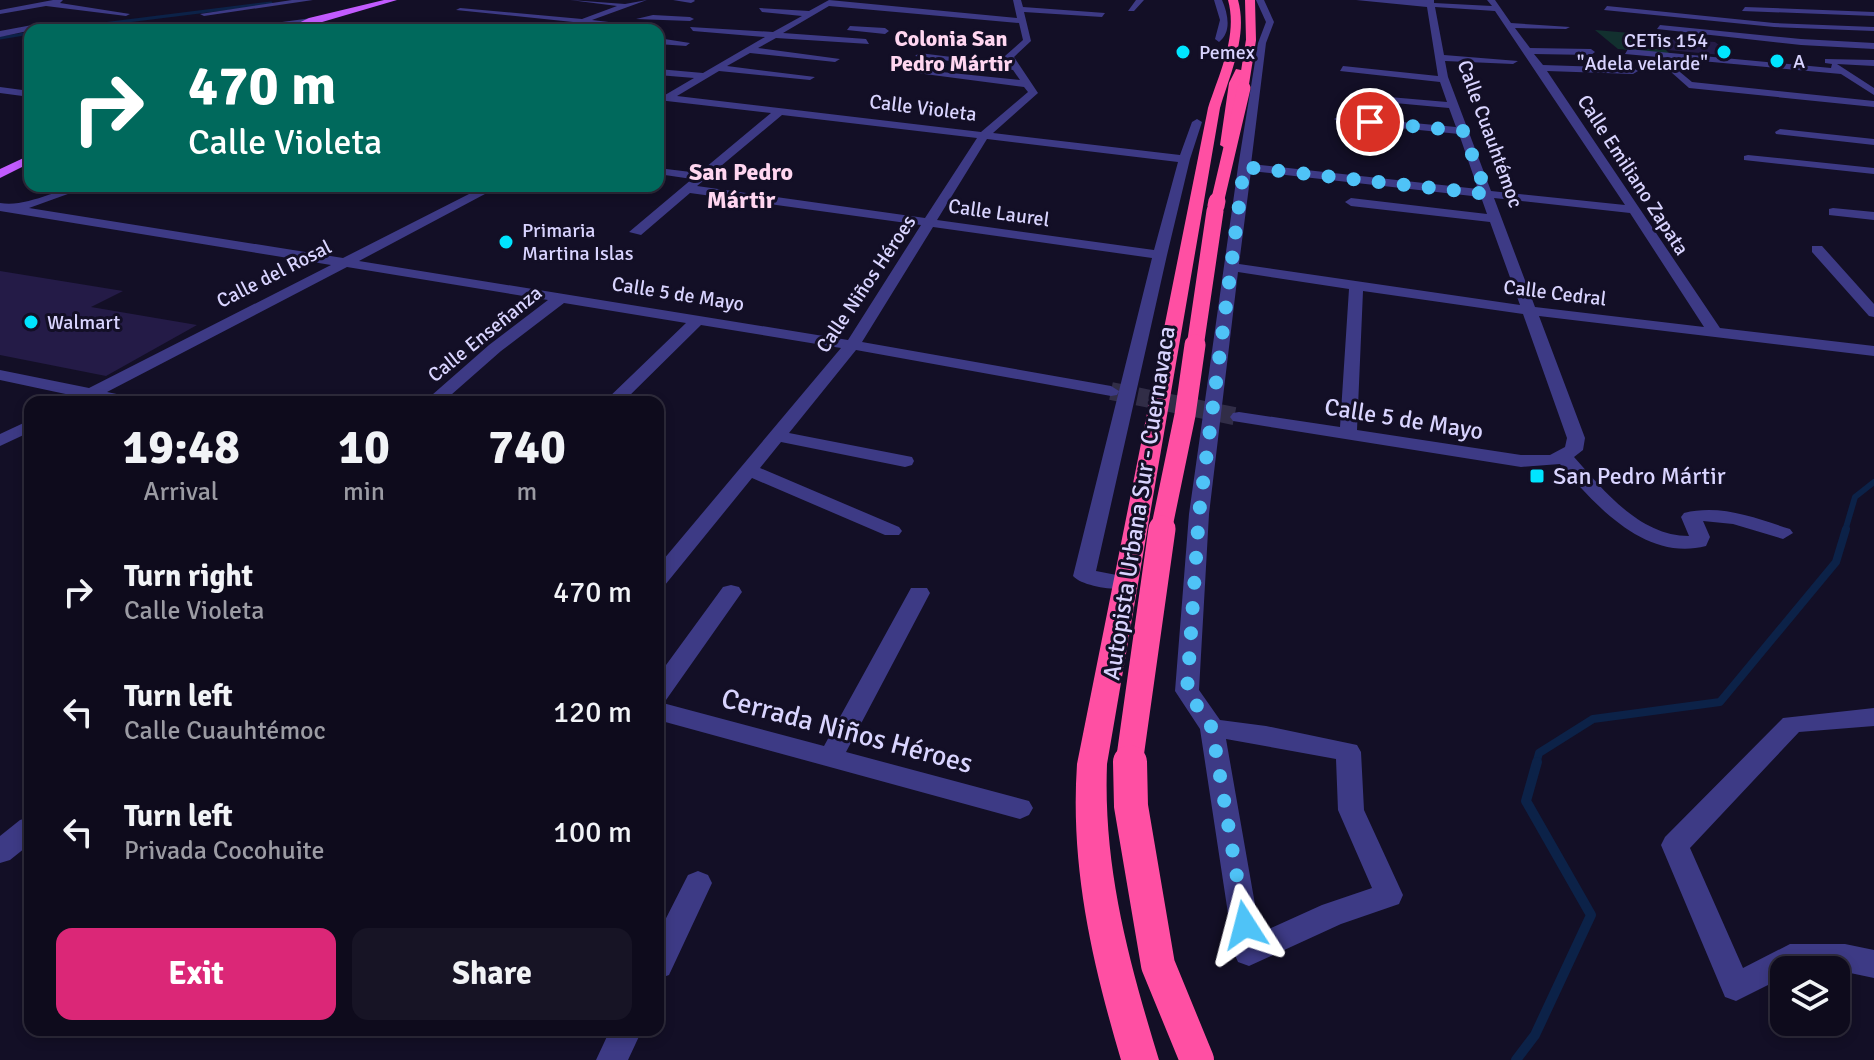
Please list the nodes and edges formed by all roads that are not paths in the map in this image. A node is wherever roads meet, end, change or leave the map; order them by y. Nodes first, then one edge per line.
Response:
1 (68, 0) edge
2 (309, 0) edge
3 (393, 0) edge
4 (574, 0) edge
5 (643, 0) edge
6 (677, 0) edge
7 (1140, 0) edge
8 (1218, 0) edge
9 (1235, 0) edge
10 (1248, 0) edge
11 (1260, 0) edge
12 (1360, 0) edge
13 (1613, 0) edge
14 (0, 1) edge
15 (691, 1) edge
16 (830, 2) edge
17 (1430, 2) edge
18 (47, 4) junction
19 (1674, 4) dead end
20 (1736, 4) edge
21 (628, 5) junction
22 (34, 6) junction
23 (1499, 8) edge
24 (1607, 8) dead end
25 (1131, 9) dead end
26 (1751, 9) junction
27 (460, 10) dead end
28 (762, 10) dead end
29 (1019, 10) edge
30 (126, 14) dead end
31 (204, 14) dead end
32 (1874, 14) edge
33 (1102, 15) dead end
34 (1, 16) edge
35 (596, 16) junction
36 (812, 16) junction
37 (312, 20) junction
38 (577, 22) junction
39 (779, 23) dead end
40 (795, 23) junction
41 (38, 24) edge
42 (287, 24) edge
43 (302, 24) edge
44 (571, 24) edge
45 (603, 24) edge
46 (960, 24) dead end
47 (1508, 25) junction
48 (1774, 25) junction
49 (1651, 26) dead end
50 (841, 27) dead end
51 (1566, 27) dead end
52 (24, 29) edge
53 (1874, 29) edge
54 (885, 31) dead end
55 (0, 34) edge
56 (775, 35) junction
57 (1219, 39) dead end
58 (664, 41) edge
59 (866, 42) dead end
60 (1801, 42) junction
61 (686, 43) dead end
62 (1255, 43) junction
63 (1874, 46) edge
64 (747, 50) junction
65 (1527, 51) junction
66 (1591, 52) dead end
67 (1628, 52) dead end
68 (919, 56) dead end
69 (1440, 58) junction
70 (835, 59) dead end
71 (1513, 61) dead end
72 (1828, 61) junction
73 (1874, 63) edge
74 (1015, 67) junction
75 (716, 68) junction
76 (1540, 68) junction
77 (1343, 69) dead end
78 (1674, 70) dead end
79 (1633, 71) dead end
80 (1844, 72) junction
81 (664, 73) edge
82 (922, 73) dead end
83 (1734, 74) dead end
84 (705, 76) junction
85 (810, 77) dead end
86 (1443, 79) junction
87 (1548, 79) junction
88 (1627, 82) dead end
89 (1859, 83) junction
90 (1874, 83) edge
91 (0, 90) edge
92 (1759, 92) junction
93 (1874, 92) edge
94 (24, 93) edge
95 (1022, 93) junction
96 (664, 97) edge
97 (1366, 98) dead end
98 (664, 99) edge
99 (1874, 104) edge
100 (1453, 105) junction
101 (780, 111) junction
102 (1206, 115) junction
103 (1339, 119) dead end
104 (1463, 131) junction
105 (1780, 132) dead end
106 (984, 135) junction
107 (1874, 142) edge
108 (1748, 158) dead end
109 (1184, 159) junction
110 (24, 161) edge
111 (1244, 167) junction
112 (1874, 171) edge
113 (664, 172) edge
114 (0, 174) edge
115 (704, 177) junction
116 (690, 189) junction
117 (64, 192) edge
118 (483, 192) edge
119 (1487, 194) junction
120 (1351, 202) dead end
121 (5, 210) edge
122 (1633, 210) junction
123 (1833, 212) dead end
124 (1874, 216) edge
125 (1496, 219) junction
126 (931, 224) junction
127 (636, 232) dead end
128 (1817, 249) dead end
129 (1160, 255) junction
130 (347, 261) junction
131 (1231, 267) junction
132 (1356, 287) junction
133 (562, 297) junction
134 (1531, 311) junction
135 (1874, 313) edge
136 (698, 320) junction
137 (1715, 332) junction
138 (852, 345) junction
139 (1874, 351) edge
140 (0, 375) edge
141 (1111, 391) tunnel mouth
142 (76, 396) edge
143 (87, 396) edge
144 (440, 396) edge
145 (619, 396) edge
146 (1239, 417) tunnel mouth
147 (24, 428) edge
148 (1348, 435) junction
149 (777, 436) junction
150 (0, 441) edge
151 (1563, 456) junction
152 (905, 461) dead end
153 (749, 470) junction
154 (892, 531) dead end
155 (1783, 533) dead end
156 (664, 573) edge
157 (1124, 583) junction
158 (731, 592) dead end
159 (919, 593) dead end
160 (664, 686) edge
161 (664, 713) edge
162 (1874, 717) edge
163 (1212, 728) junction
164 (830, 757) junction
165 (1020, 808) dead end
166 (24, 833) edge
167 (0, 852) edge
168 (698, 883) dead end
169 (664, 953) edge
170 (1874, 964) edge
171 (623, 1036) edge
172 (612, 1060) edge
173 (1140, 1060) edge
174 (1178, 1060) edge
175 (1197, 1060) edge
176 (1205, 1060) edge

1 - 18 street
2 - 31 street
3 - 37 main road
4 - 21 street
5 - 21 street
6 - 15 street
7 - 25 street
8 - 57 street
9 - 102 highway
9 - 174 highway, Autopista Urbana Sur - Cuernavaca
10 - 62 highway
10 - 175 highway, Autopista Urbana Sur - Cuernavaca, bridge
11 - 62 street
12 - 17 street
13 - 19 street
14 - 22 street
16 - 29 street
16 - 36 street
17 - 23 street
17 - 69 street, Calle Cuauhtémoc
18 - 22 street
18 - 30 street
20 - 26 street
21 - 35 street
22 - 34 street
23 - 47 street, Calle Emiliano Zapata
24 - 48 street
26 - 32 street
26 - 48 street
27 - 38 street
28 - 36 street
29 - 33 street
29 - 74 street
34 - 41 street
35 - 38 street
35 - 56 street
36 - 40 street
36 - 46 street
37 - 42 street
37 - 43 main road
38 - 44 street
38 - 45 street
39 - 40 street
40 - 56 street
47 - 51 street
47 - 65 street, Calle Emiliano Zapata
48 - 53 street
48 - 60 street
49 - 60 street
50 - 54 street
52 - 55 street
56 - 59 street
56 - 64 street
58 - 61 street
60 - 63 street
60 - 72 street
62 - 111 street
62 - 176 highway
64 - 70 street
64 - 75 street
65 - 66 street
65 - 76 street, Calle Emiliano Zapata
67 - 80 street
68 - 74 street
69 - 71 street
69 - 86 street, Calle Cuauhtémoc
72 - 73 street
72 - 80 street
74 - 95 street
75 - 84 street
75 - 85 street
76 - 79 street
76 - 87 street, Calle Emiliano Zapata
77 - 86 street
78 - 92 street
80 - 89 street
81 - 84 street
82 - 95 street
83 - 92 street
84 - 96 street
86 - 100 street, Calle Cuauhtémoc
87 - 88 street
87 - 122 street, Calle Emiliano Zapata
89 - 90 street
89 - 93 street
91 - 94 street
92 - 99 street
95 - 106 street, Calle Niños Héroes
97 - 100 street
98 - 101 street, Calle Violeta
100 - 104 street, Calle Cuauhtémoc
101 - 106 street, Calle Violeta
101 - 115 street
102 - 109 street
102 - 157 highway
103 - 104 street
104 - 119 street, Calle Cuauhtémoc
105 - 107 street
106 - 109 street, Calle Violeta
106 - 126 street, Calle Niños Héroes
108 - 112 street
109 - 129 street
110 - 114 main road
111 - 119 street
111 - 131 street
113 - 115 street
115 - 116 street
116 - 126 street, Calle Laurel
116 - 127 street
117 - 121 street
118 - 130 street, Calle del Rosal
119 - 122 street
119 - 125 street, Calle Cuauhtémoc
120 - 125 street
121 - 130 street, Calle 5 de Mayo
122 - 137 street, Calle Emiliano Zapata
123 - 124 street
125 - 134 street, Calle Cuauhtémoc
126 - 129 street, Calle Laurel
126 - 138 street, Calle Niños Héroes
128 - 135 street
129 - 157 street
130 - 133 street, Calle 5 de Mayo
130 - 143 street, Calle del Rosal
131 - 132 street, Calle Cedral
131 - 163 street
132 - 134 street, Calle Cedral
132 - 148 street
133 - 136 street, Calle 5 de Mayo
133 - 144 street, Calle Enseñanza
134 - 137 street, Calle Cedral
134 - 151 street, Calle Cuauhtémoc
136 - 138 street, Calle 5 de Mayo
136 - 145 street
137 - 139 street, Calle Cedral
138 - 141 street, Calle 5 de Mayo
138 - 149 street, Calle Niños Héroes
140 - 142 street
146 - 148 street, Calle 5 de Mayo
147 - 150 street
148 - 151 street, Calle 5 de Mayo
149 - 152 street
149 - 153 street, Calle Niños Héroes
151 - 155 street
153 - 154 street
153 - 156 street, Calle Niños Héroes
157 - 173 highway
158 - 160 street
159 - 164 street
161 - 164 street, Cerrada Niños Héroes
162 - 170 street
163 - 163 street
164 - 165 street, Cerrada Niños Héroes
166 - 167 street
168 - 169 street
171 - 172 street

